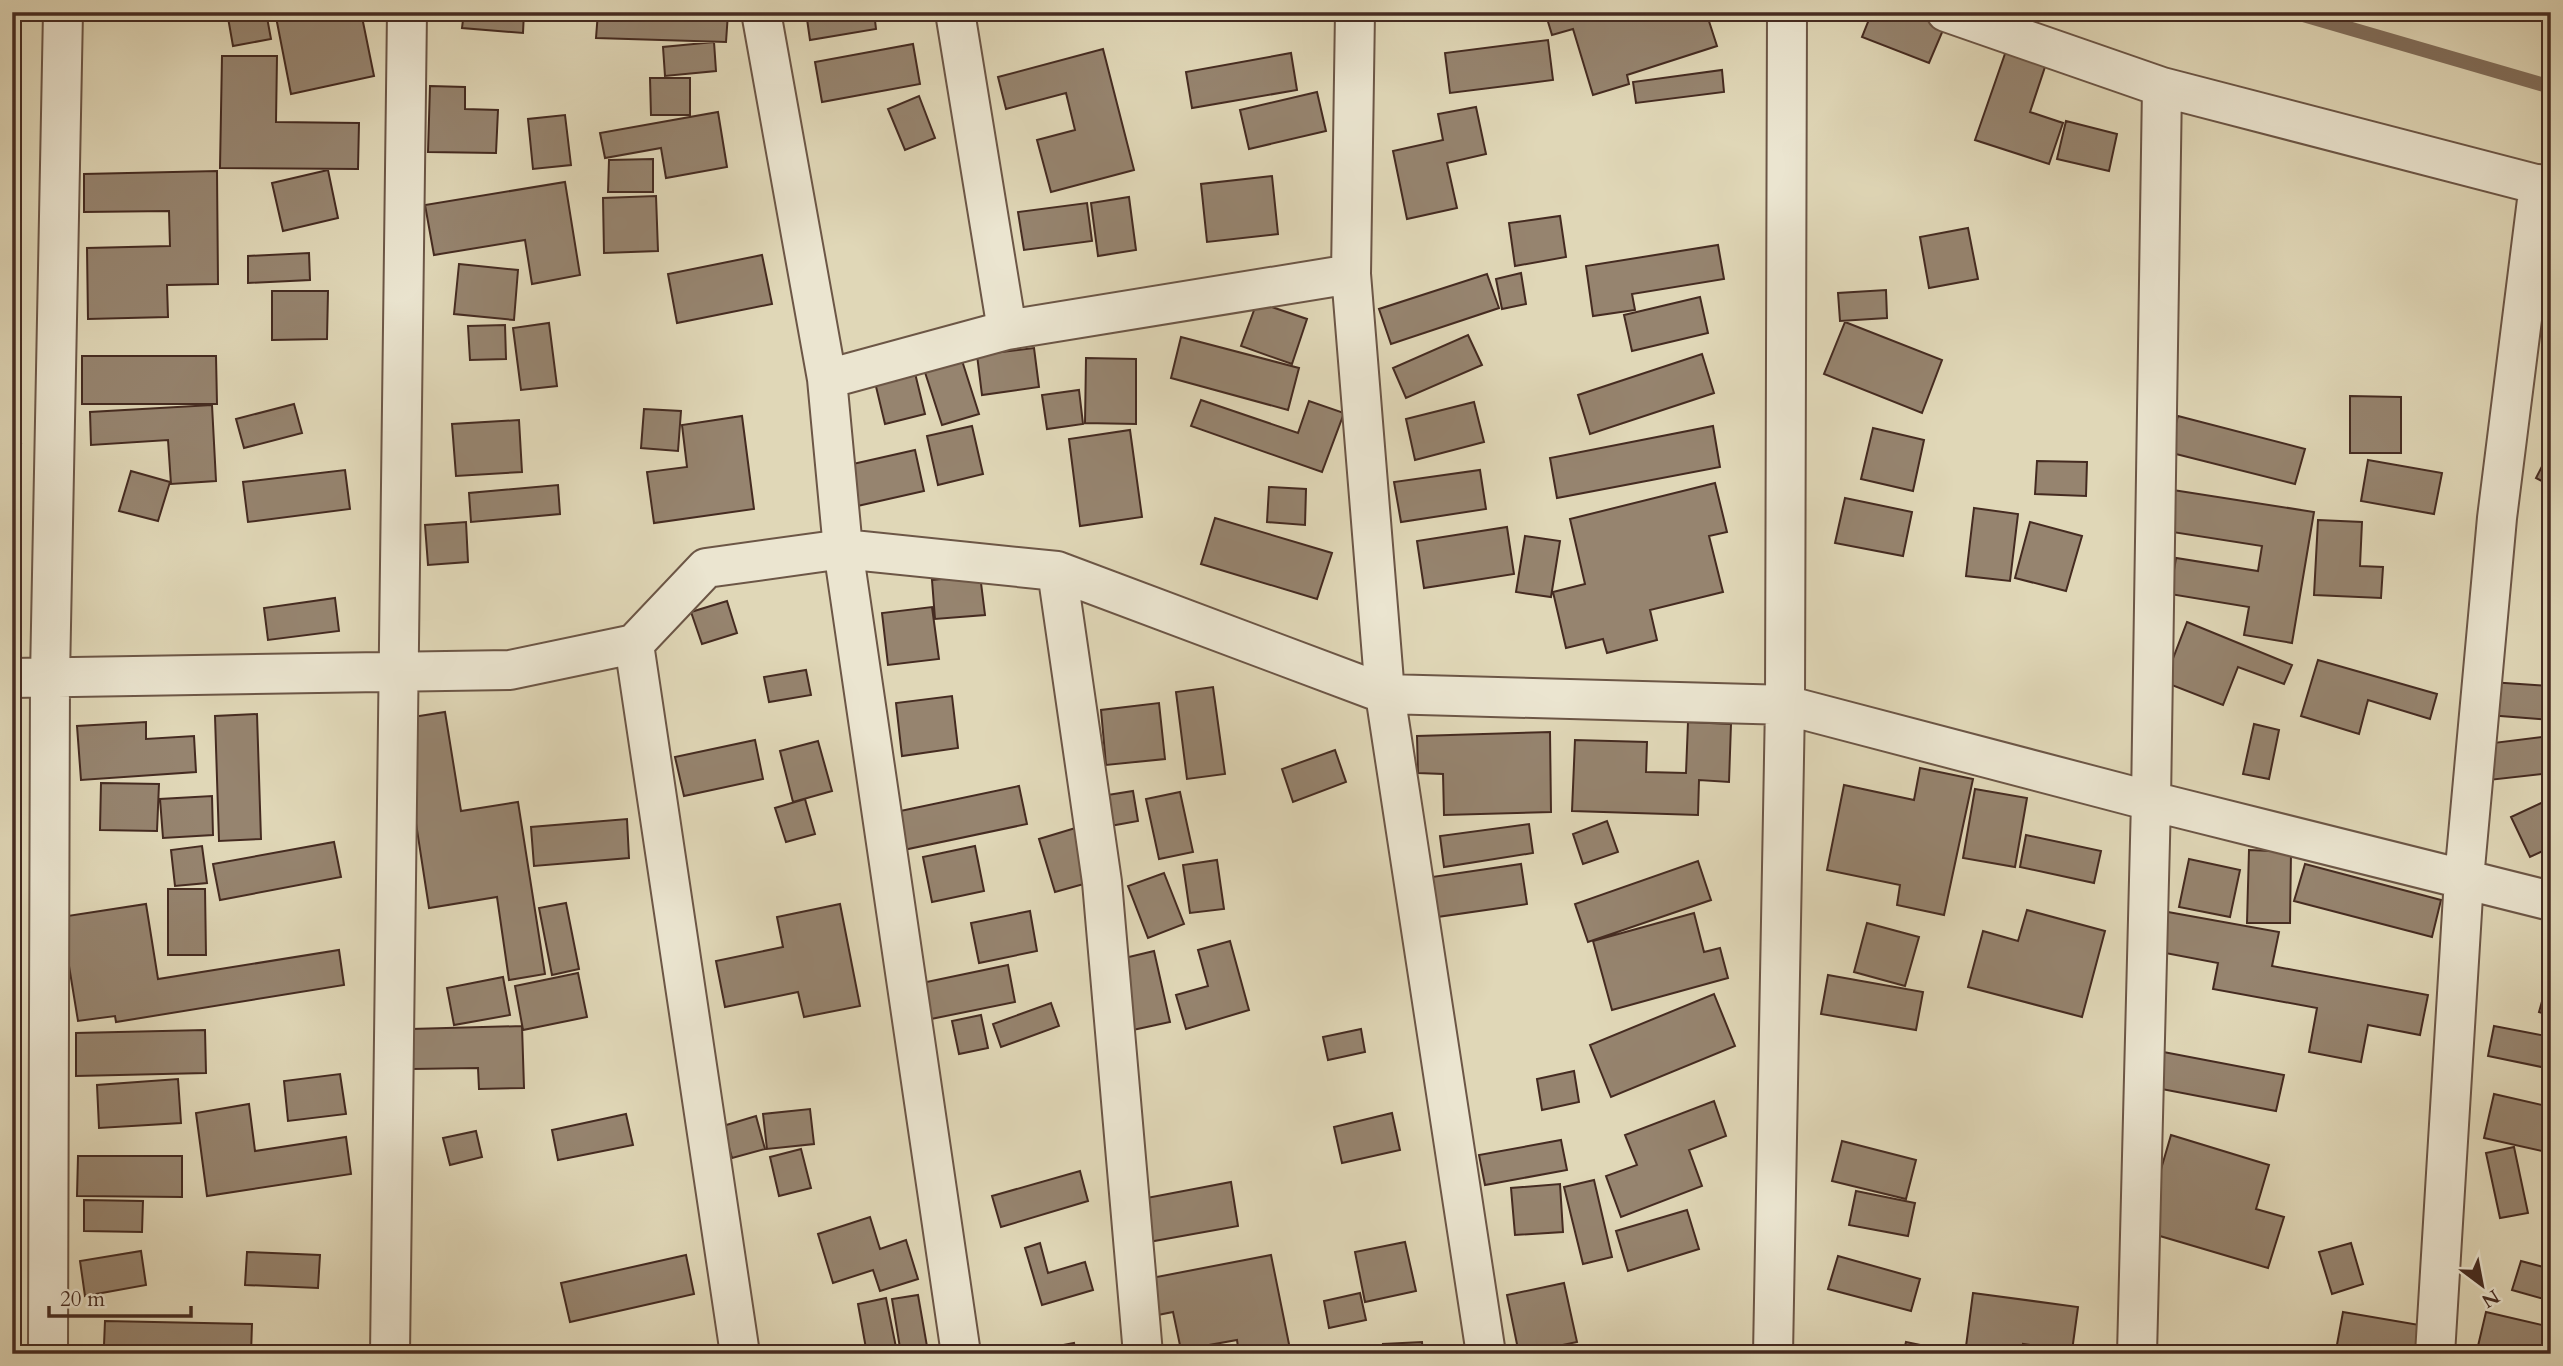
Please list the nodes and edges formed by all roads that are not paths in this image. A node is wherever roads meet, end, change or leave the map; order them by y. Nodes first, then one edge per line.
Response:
1 (63, 12) edge
2 (407, 12) edge
3 (761, 12) edge
4 (955, 12) edge
5 (1355, 12) edge
6 (1787, 12) edge
7 (1946, 12) edge
8 (2162, 87) junction
9 (2545, 186) edge
10 (1351, 274) junction
11 (1007, 330) junction
12 (827, 379) junction
13 (843, 549) junction
14 (1057, 571) junction
15 (634, 645) junction
16 (399, 671) junction
17 (50, 677) junction
18 (12, 678) edge
19 (1385, 694) junction
20 (1785, 705) junction
21 (2151, 801) junction
22 (2464, 879) junction
23 (2551, 901) edge
24 (48, 1354) edge
25 (390, 1354) edge
26 (740, 1354) edge
27 (961, 1354) edge
28 (1143, 1354) edge
29 (1486, 1354) edge
30 (1773, 1354) edge
31 (2137, 1354) edge
32 (2435, 1354) edge

1 - 17 street
2 - 16 street
3 - 12 street
4 - 11 street
5 - 10 street
6 - 20 street
7 - 8 street
8 - 9 street
8 - 21 street
9 - 22 street
10 - 11 street
10 - 19 street
11 - 12 street
12 - 13 street
13 - 14 street
13 - 15 street
13 - 27 street
14 - 19 street
14 - 28 street
15 - 16 street
15 - 26 street
16 - 17 street
16 - 25 street
17 - 18 street
17 - 24 street
19 - 20 street
19 - 29 street
20 - 21 street
20 - 30 street
21 - 22 street
21 - 31 street
22 - 23 street
22 - 32 street

